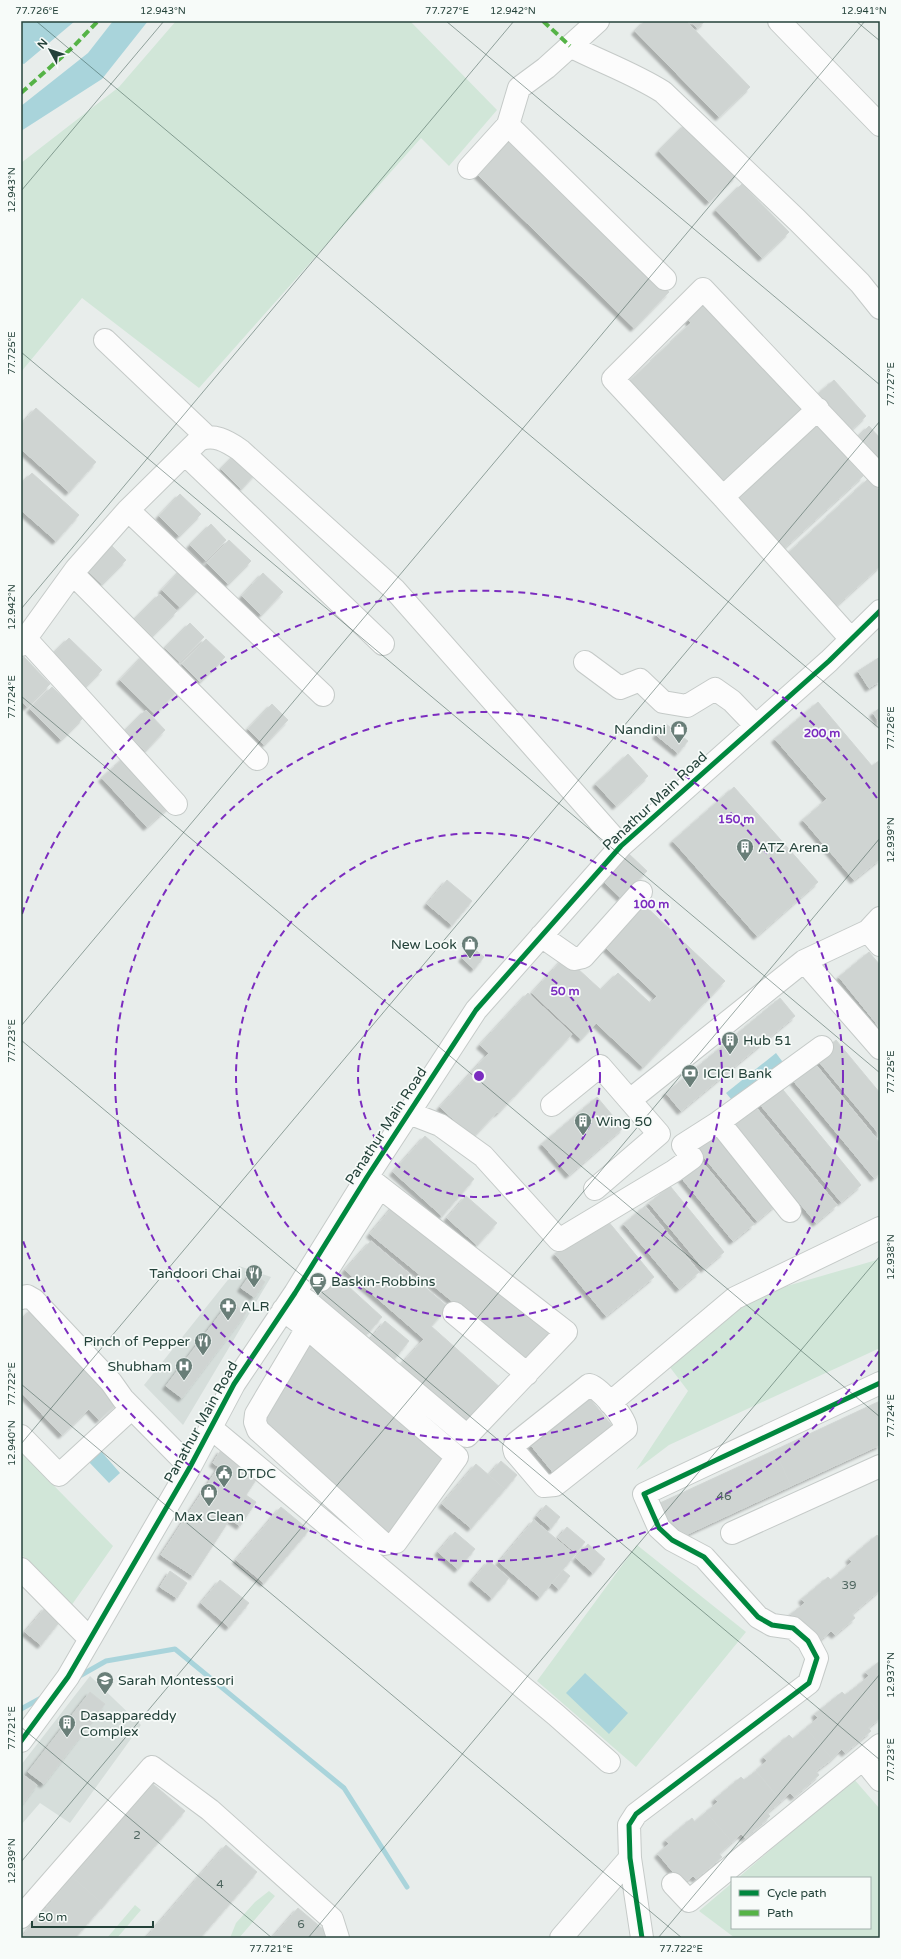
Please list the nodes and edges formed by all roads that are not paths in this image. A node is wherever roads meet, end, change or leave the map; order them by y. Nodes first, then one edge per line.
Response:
1 (598, 21) edge
2 (779, 21) edge
3 (570, 46) junction
4 (508, 125) junction
5 (880, 125) edge
6 (468, 168) dead end
7 (665, 279) dead end
8 (880, 308) edge
9 (105, 340) dead end
10 (818, 409) junction
11 (206, 436) junction
12 (185, 454) junction
13 (880, 476) edge
14 (723, 497) junction
15 (128, 510) junction
16 (73, 574) junction
17 (880, 611) edge
18 (851, 639) junction
19 (23, 642) edge
20 (383, 644) dead end
21 (584, 662) dead end
22 (323, 695) dead end
23 (756, 726) junction
24 (257, 759) dead end
25 (176, 804) dead end
26 (621, 846) junction
27 (641, 892) dead end
28 (876, 931) edge
29 (541, 936) junction
30 (804, 961) junction
31 (822, 1047) dead end
32 (880, 1048) edge
33 (630, 1100) junction
34 (552, 1105) dead end
35 (409, 1113) junction
36 (719, 1122) junction
37 (374, 1182) junction
38 (595, 1189) dead end
39 (790, 1211) dead end
40 (880, 1228) edge
41 (21, 1298) edge
42 (295, 1301) junction
43 (454, 1313) dead end
44 (307, 1328) junction
45 (527, 1374) junction
46 (880, 1383) edge
47 (610, 1403) junction
48 (132, 1408) junction
49 (211, 1428) junction
50 (21, 1436) edge
51 (880, 1466) edge
52 (190, 1467) junction
53 (732, 1533) dead end
54 (21, 1569) edge
55 (90, 1639) junction
56 (21, 1741) edge
57 (880, 1745) edge
58 (863, 1759) junction
59 (609, 1762) dead end
60 (880, 1780) edge
61 (630, 1858) junction
62 (673, 1884) dead end
63 (21, 1917) edge
64 (338, 1938) edge
65 (561, 1938) edge
66 (642, 1938) edge

1 - 3 street
2 - 5 street
3 - 4 street
3 - 8 street
4 - 6 street
4 - 7 street
9 - 11 street
10 - 13 street
10 - 14 street
10 - 14 street
11 - 12 street
11 - 26 street
12 - 15 street
12 - 20 street
14 - 18 street
15 - 16 street
15 - 22 street
16 - 19 street
16 - 24 street
17 - 18 street, Panathur Main Road
18 - 23 street, Panathur Main Road
19 - 25 street
21 - 23 street
23 - 26 street, Panathur Main Road
26 - 29 street, Panathur Main Road
27 - 29 street
28 - 30 street
29 - 35 street, Panathur Main Road
30 - 32 street
30 - 33 street
31 - 36 street
33 - 34 street
33 - 38 street
35 - 36 street
35 - 37 street, Panathur Main Road
36 - 39 street
37 - 42 street, Panathur Main Road
37 - 45 street
40 - 47 street
41 - 48 street
42 - 44 street
42 - 45 street
42 - 49 street, Panathur Main Road
43 - 45 street
44 - 44 street
46 - 61 street
47 - 47 street
48 - 50 street
48 - 52 street
49 - 52 street, Panathur Main Road
49 - 59 street
51 - 53 street
52 - 55 street, Panathur Main Road
54 - 55 street
55 - 56 street, Panathur Main Road
57 - 58 street
58 - 60 street
58 - 62 street
61 - 65 street
61 - 66 street
63 - 64 street

